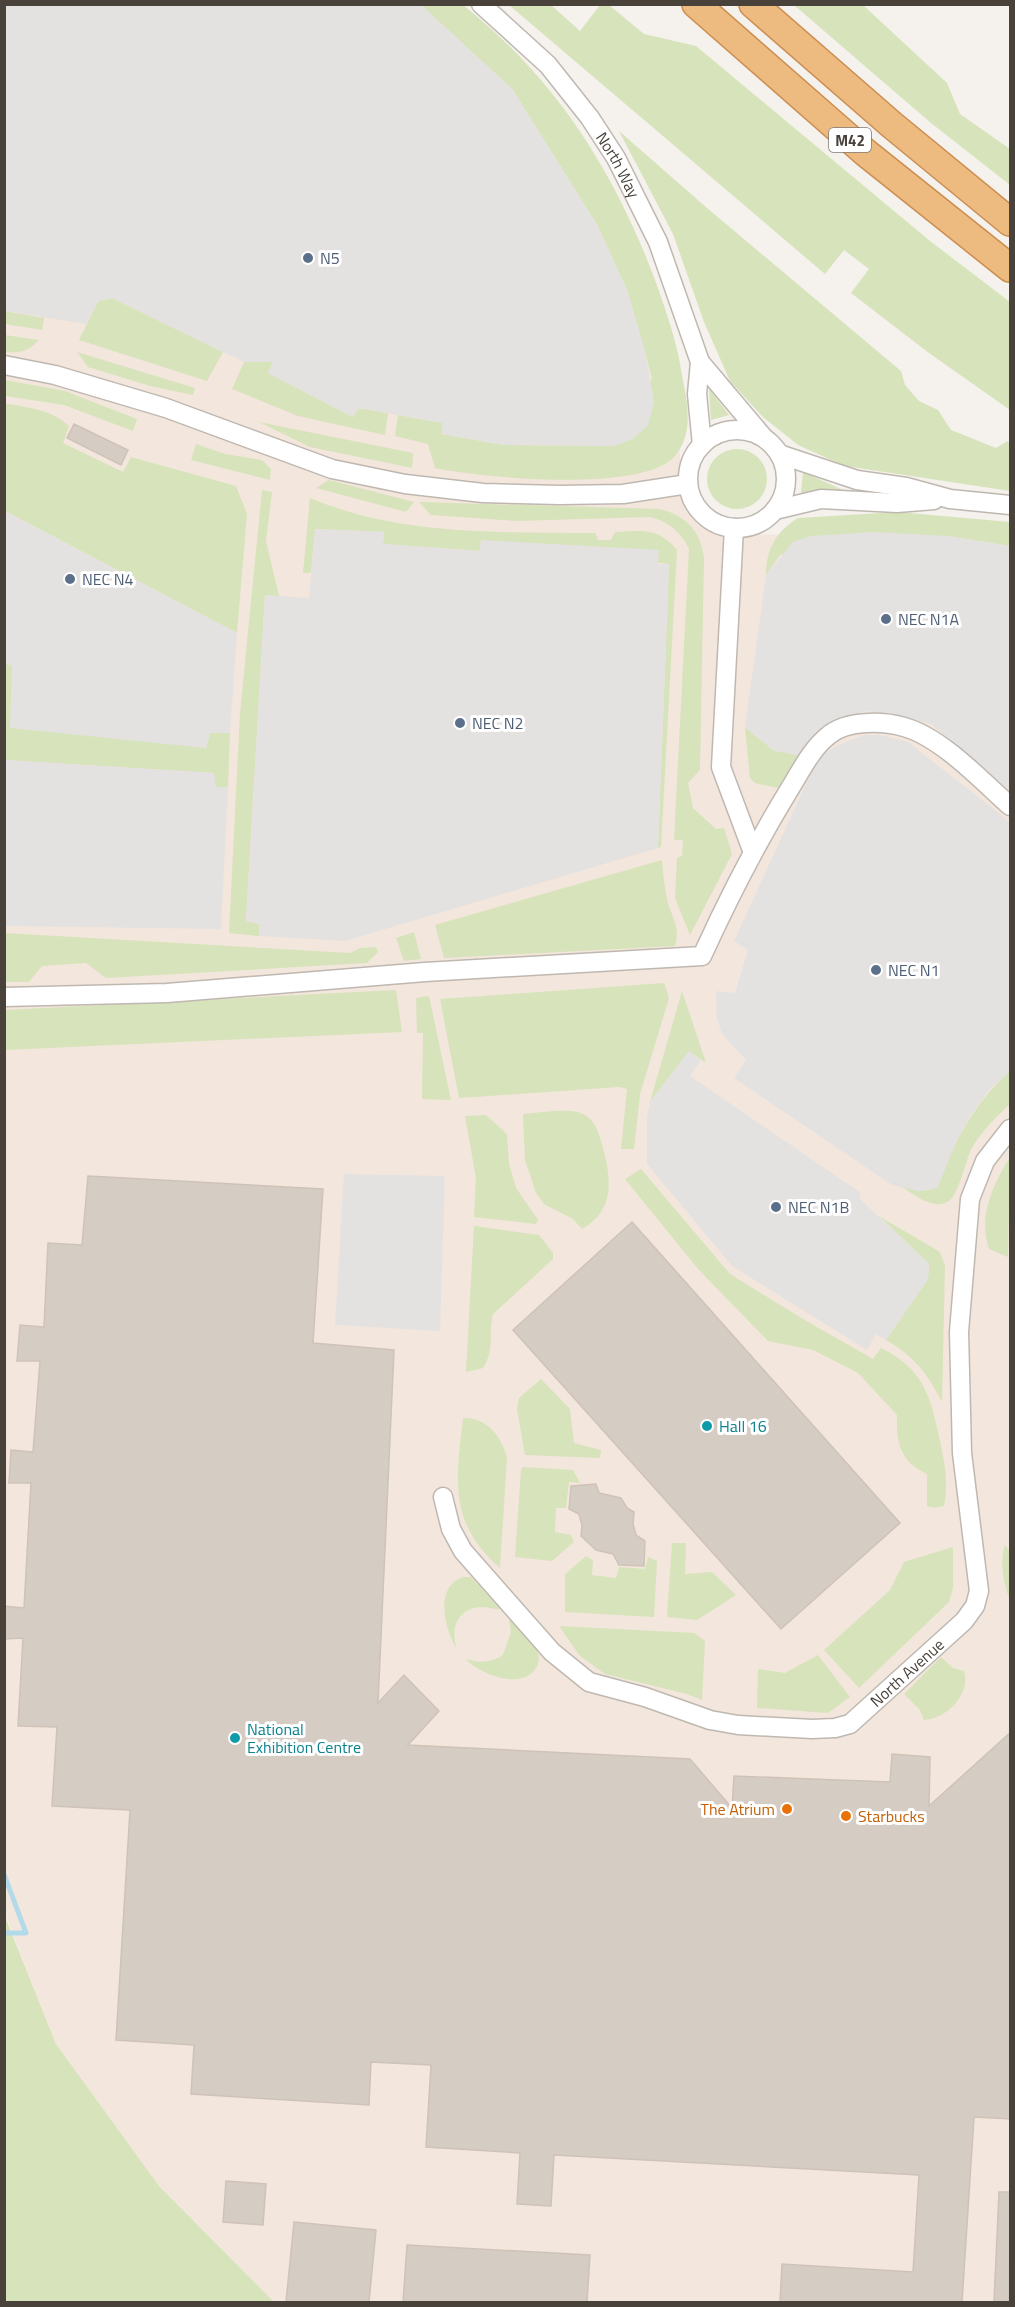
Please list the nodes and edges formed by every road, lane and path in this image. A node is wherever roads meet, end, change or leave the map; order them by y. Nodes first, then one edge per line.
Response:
1 (481, 4) edge
2 (696, 4) edge
3 (753, 4) edge
4 (1011, 222) edge
5 (1011, 268) edge
6 (700, 362) junction
7 (4, 365) edge
8 (764, 438) junction
9 (702, 445) junction
10 (779, 454) junction
11 (688, 484) junction
12 (950, 499) junction
13 (1011, 505) edge
14 (775, 510) junction
15 (734, 528) junction
16 (1011, 806) edge
17 (752, 850) junction
18 (4, 997) edge
19 (1011, 1129) edge
20 (443, 1497) dead end

1 - 6 street, North Way
2 - 5 highway, M42
3 - 4 highway, M42
6 - 8 street, North Way
6 - 9 street, North Way
7 - 11 street
8 - 9 street
8 - 10 street
9 - 11 street
10 - 12 street
10 - 14 street
11 - 15 street
12 - 13 street
12 - 14 street
14 - 15 street
15 - 17 street
16 - 17 street
17 - 18 street
19 - 20 street, North Avenue

